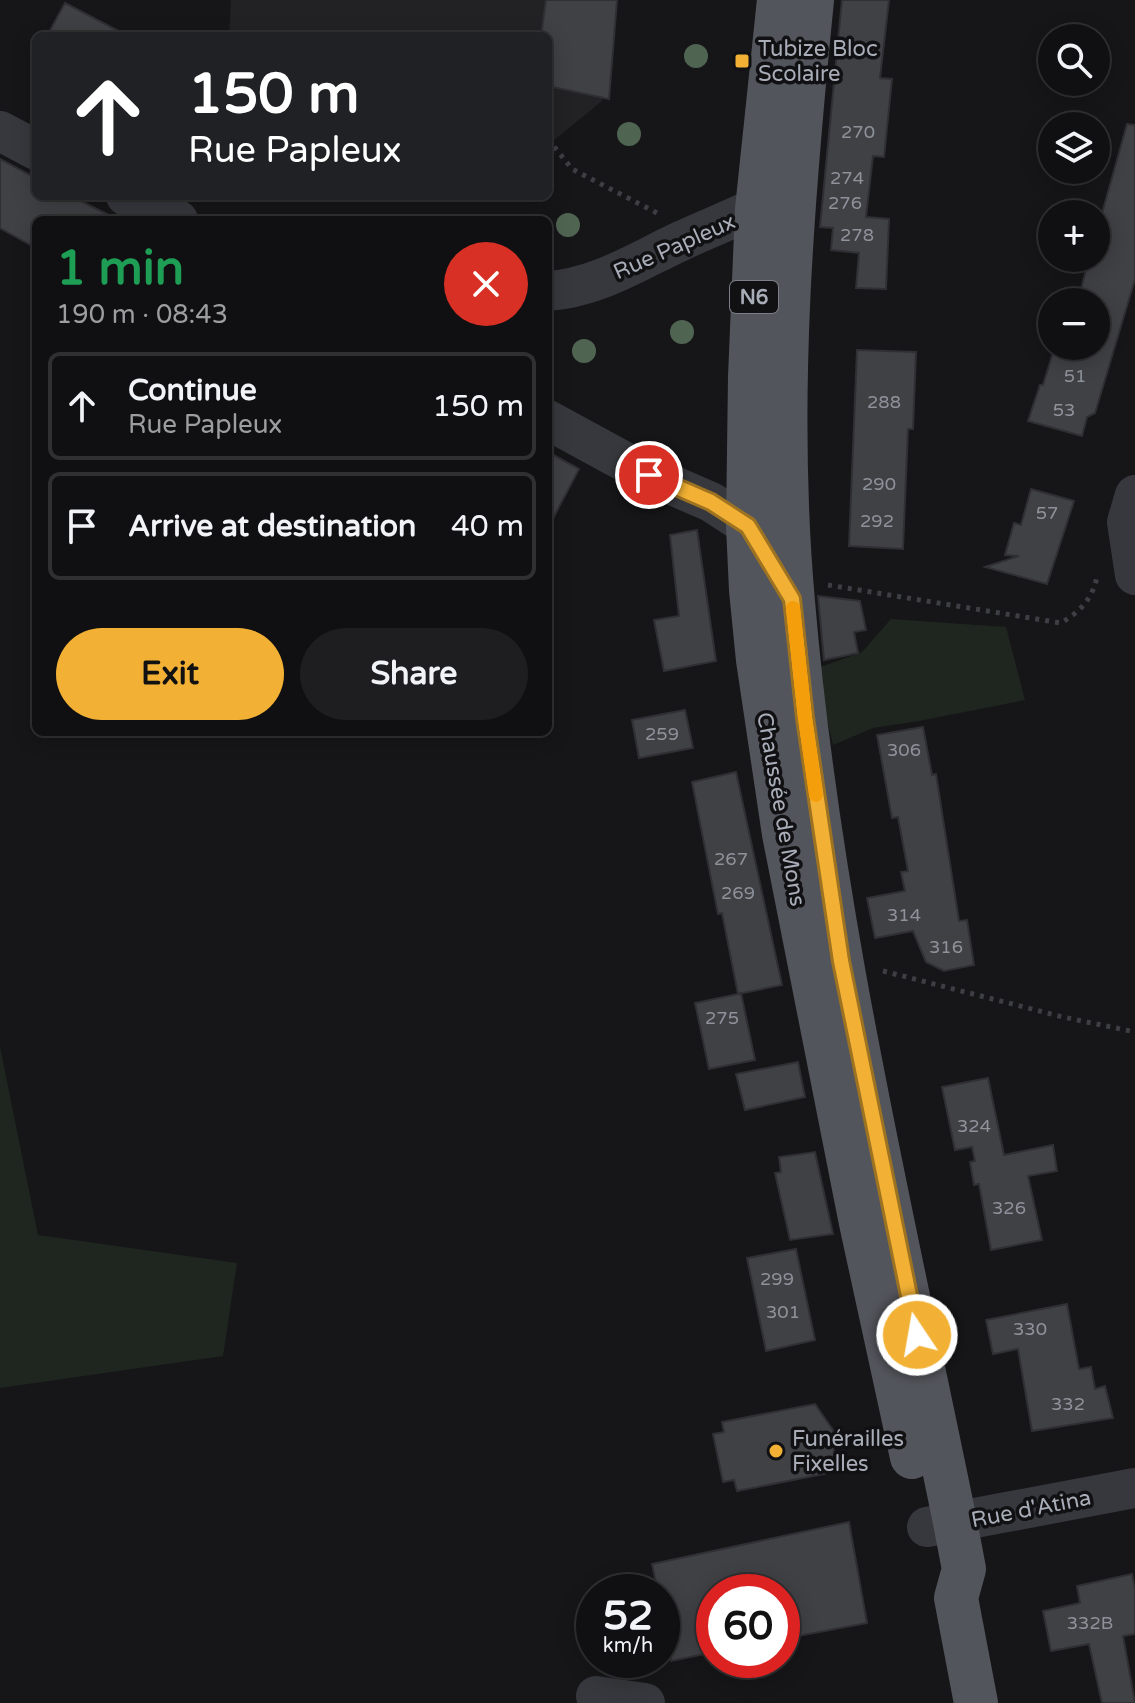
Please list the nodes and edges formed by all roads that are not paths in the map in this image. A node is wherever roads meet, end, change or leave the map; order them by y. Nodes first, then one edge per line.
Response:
1 (779, 0) edge
2 (812, 0) edge
3 (0, 131) edge
4 (32, 148) edge
5 (795, 185) junction
6 (135, 200) edge
7 (757, 209) junction
8 (169, 216) edge
9 (552, 290) edge
10 (552, 422) edge
11 (1135, 495) edge
12 (748, 526) junction
13 (1135, 575) edge
14 (792, 589) junction
15 (1135, 1488) edge
16 (941, 1524) junction
17 (596, 1696) dead end
18 (645, 1703) edge
19 (976, 1703) edge

1 - 7 main road, Chaussée de Mons / N6
2 - 5 main road, Chaussée de Mons / N6
3 - 4 street
5 - 7 street, Rue Papleux
5 - 14 main road, Chaussée de Mons / N6
6 - 8 street
7 - 9 street, Rue Papleux
7 - 12 main road, Chaussée de Mons / N6
10 - 12 street
11 - 13 street
12 - 14 street
12 - 16 main road, Chaussée de Mons / N6
14 - 16 main road, Chaussée de Mons / N6
15 - 16 street, Rue d'Atina
16 - 19 main road, Chaussée de Mons / N6
17 - 18 street

